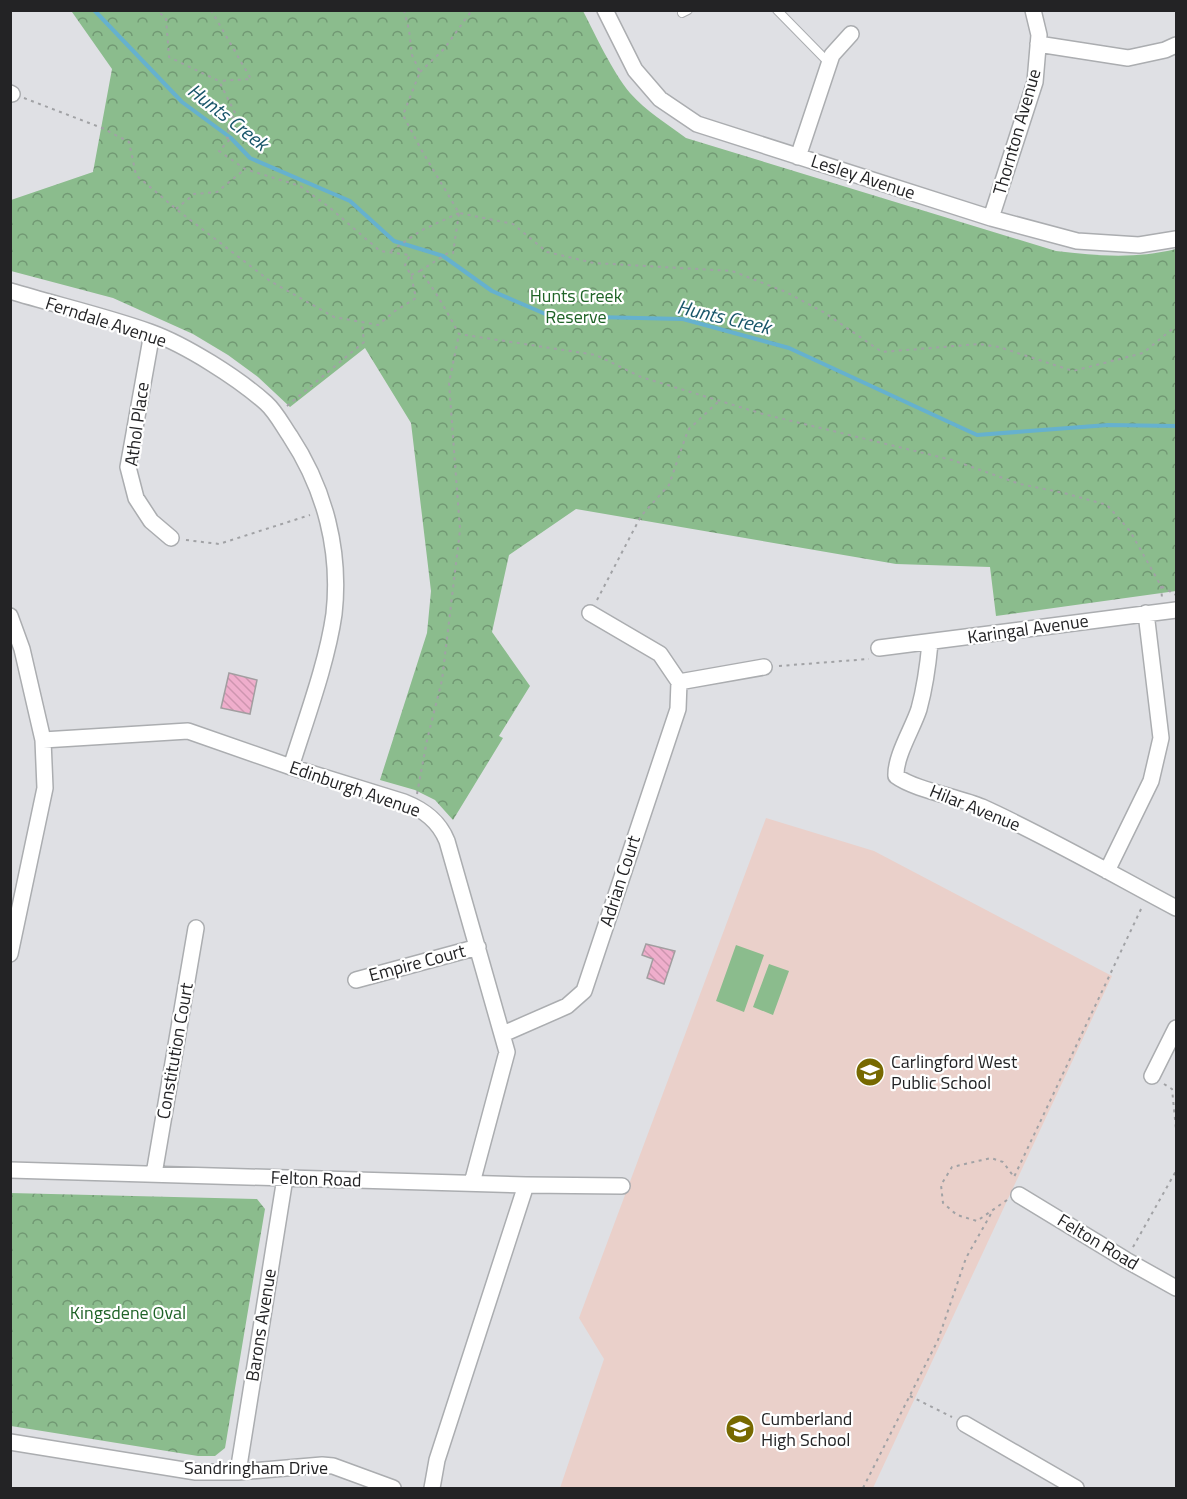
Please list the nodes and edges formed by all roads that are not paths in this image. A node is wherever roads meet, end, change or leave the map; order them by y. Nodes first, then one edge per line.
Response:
1 (605, 10) edge
2 (777, 10) edge
3 (1033, 10) edge
4 (850, 34) dead end
5 (1038, 44) junction
6 (1176, 45) edge
7 (829, 63) junction
8 (798, 157) junction
9 (992, 218) junction
10 (1176, 239) edge
11 (10, 291) edge
12 (152, 333) junction
13 (171, 538) road end
14 (1176, 610) edge
15 (590, 613) road end
16 (1146, 613) junction
17 (10, 616) edge
18 (930, 643) junction
19 (879, 648) road end
20 (764, 667) road end
21 (679, 681) junction
22 (43, 740) junction
23 (291, 767) junction
24 (1107, 872) junction
25 (1176, 908) edge
26 (196, 928) dead end
27 (478, 947) junction
28 (10, 954) edge
29 (356, 980) dead end
30 (1176, 1028) edge
31 (502, 1034) junction
32 (1152, 1076) road end
33 (10, 1170) edge
34 (154, 1174) junction
35 (285, 1178) junction
36 (472, 1183) junction
37 (526, 1185) junction
38 (622, 1186) dead end
39 (1019, 1195) road end
40 (1176, 1288) edge
41 (965, 1424) road end
42 (10, 1442) edge
43 (238, 1472) junction
44 (393, 1488) edge
45 (432, 1488) edge
46 (1076, 1488) edge

1 - 8 street, Lesley Avenue
2 - 7 lane
3 - 5 street, Thornton Avenue
4 - 7 street
5 - 6 street
5 - 9 street, Thornton Avenue
7 - 8 street
8 - 9 street, Lesley Avenue
9 - 10 street, Lesley Avenue
11 - 12 street, Ferndale Avenue
12 - 13 street, Athol Place
12 - 23 street, Ferndale Avenue
14 - 16 street, Karingal Avenue
15 - 21 street
16 - 18 street, Karingal Avenue
16 - 24 street
17 - 22 street
18 - 19 street, Karingal Avenue
18 - 24 street, Hilar Avenue
20 - 21 street
21 - 31 street, Adrian Court
22 - 23 street, Edinburgh Avenue
22 - 28 street
23 - 27 street, Edinburgh Avenue
24 - 25 street, Hilar Avenue
26 - 34 street, Constitution Court
27 - 29 street, Empire Court
27 - 31 street, Edinburgh Avenue
30 - 32 street
31 - 36 street, Edinburgh Avenue
33 - 34 street, Felton Road
34 - 35 street, Felton Road
35 - 36 street, Felton Road
35 - 43 street, Barons Avenue
36 - 37 street, Felton Road
37 - 38 street, Felton Road
37 - 45 street
39 - 40 street, Felton Road
41 - 46 street
42 - 43 street, Sandringham Drive
43 - 44 street, Sandringham Drive

